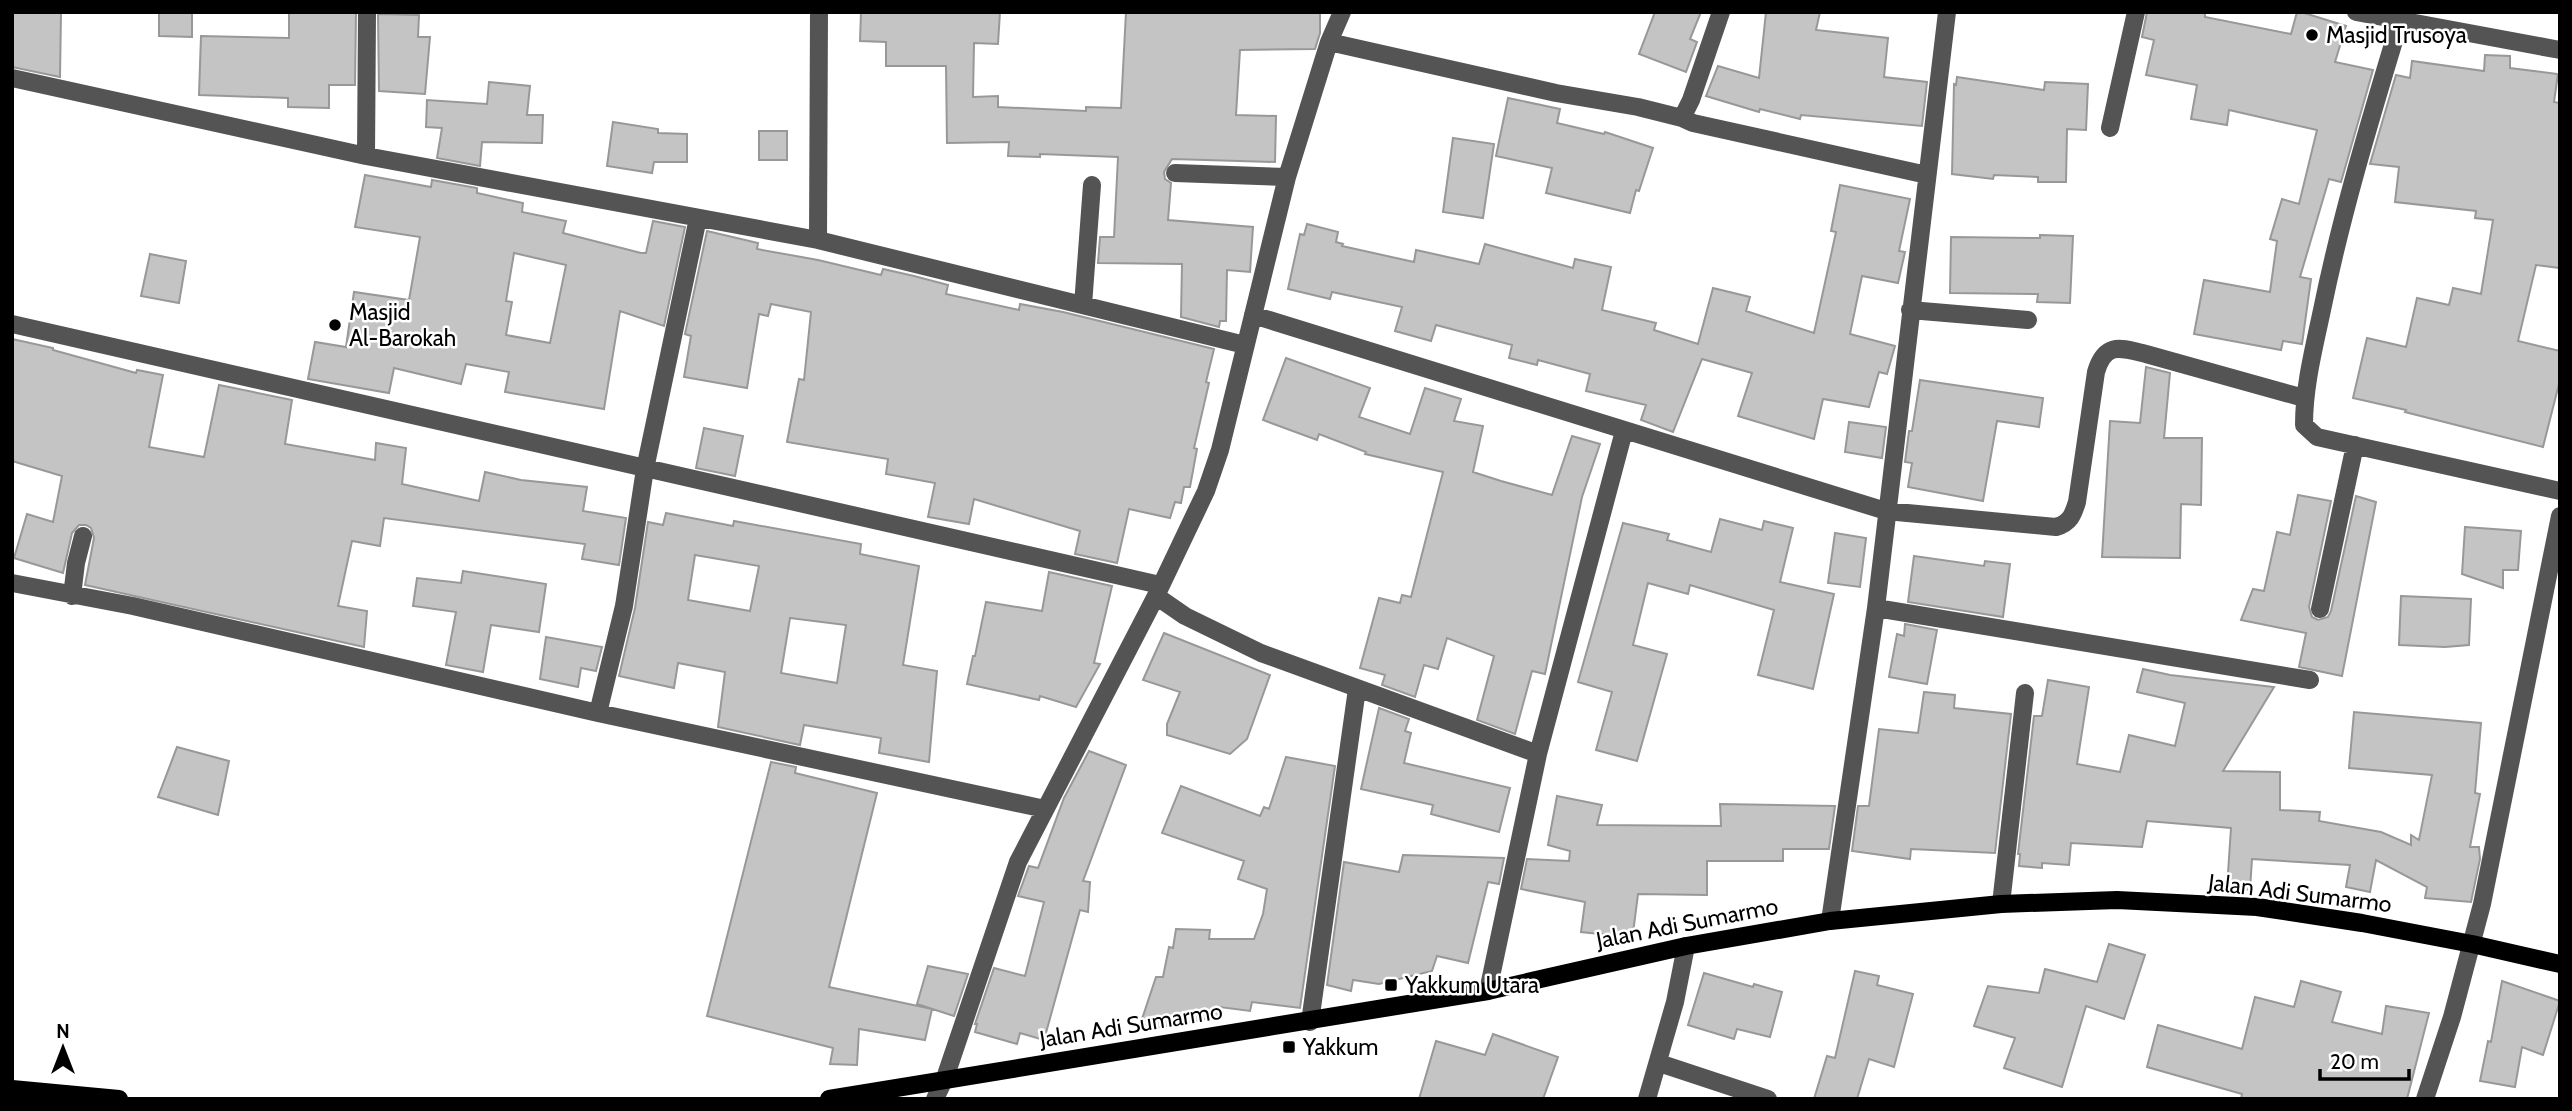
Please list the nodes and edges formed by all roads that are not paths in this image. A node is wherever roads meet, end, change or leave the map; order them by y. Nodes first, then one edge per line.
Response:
1 (367, 12) edge
2 (819, 12) edge
3 (1342, 12) edge
4 (1721, 12) edge
5 (1947, 12) edge
6 (2136, 12) edge
7 (2356, 12) edge
8 (2400, 21) junction
9 (1329, 43) junction
10 (2560, 50) edge
11 (12, 78) edge
12 (1682, 118) junction
13 (2110, 128) dead end
14 (366, 156) junction
15 (1175, 173) dead end
16 (1927, 175) junction
17 (1287, 177) junction
18 (1092, 185) dead end
19 (698, 218) junction
20 (818, 240) junction
21 (1083, 305) junction
22 (1910, 310) junction
23 (1253, 315) junction
24 (2028, 320) dead end
25 (12, 324) edge
26 (1245, 345) junction
27 (2304, 398) junction
28 (1624, 431) junction
29 (2355, 445) junction
30 (645, 469) junction
31 (2560, 491) edge
32 (1886, 512) junction
33 (2560, 516) edge
34 (83, 536) dead end
35 (12, 583) edge
36 (1158, 590) junction
37 (72, 596) junction
38 (1876, 608) junction
39 (2320, 609) dead end
40 (2310, 680) dead end
41 (1357, 689) junction
42 (2025, 693) dead end
43 (598, 713) junction
44 (1538, 754) junction
45 (1045, 809) junction
46 (2001, 904) junction
47 (1830, 921) junction
48 (2472, 944) junction
49 (1686, 946) junction
50 (2560, 964) edge
51 (1488, 991) junction
52 (1310, 1021) junction
53 (1659, 1063) junction
54 (945, 1078) junction
55 (12, 1089) edge
56 (119, 1099) edge
57 (829, 1099) edge
58 (935, 1099) edge
59 (1647, 1099) edge
60 (1769, 1099) edge
61 (2425, 1099) edge

1 - 14 street
2 - 20 street
3 - 9 street
4 - 12 street
5 - 16 street
6 - 13 street
7 - 8 street
8 - 10 street
8 - 27 street
9 - 12 street
9 - 17 street
11 - 14 street
12 - 16 street
14 - 19 street
15 - 17 street
16 - 22 street
17 - 23 street
18 - 21 street
19 - 20 street
19 - 30 street
20 - 21 street
21 - 26 street
22 - 24 street
22 - 32 street
23 - 26 street
23 - 28 street
25 - 30 street
26 - 36 street
27 - 29 street
27 - 32 street
28 - 32 street
28 - 44 street
29 - 31 street
29 - 39 street
30 - 36 street
30 - 43 street
32 - 38 street
33 - 48 street
34 - 37 street
35 - 37 street
36 - 41 street
36 - 45 street
37 - 43 street
38 - 40 street
38 - 47 street
41 - 44 street
41 - 52 street
42 - 46 street
43 - 45 street
44 - 51 street
45 - 54 street
46 - 47 main road, Jalan Adi Sumarmo
46 - 48 main road, Jalan Adi Sumarmo
47 - 49 main road, Jalan Adi Sumarmo
48 - 50 main road, Jalan Adi Sumarmo
48 - 61 street
49 - 51 main road, Jalan Adi Sumarmo
49 - 53 street
51 - 52 main road, Jalan Adi Sumarmo
52 - 54 main road, Jalan Adi Sumarmo
53 - 59 street
53 - 60 street
54 - 57 main road, Jalan Adi Sumarmo
54 - 58 street
55 - 56 main road

